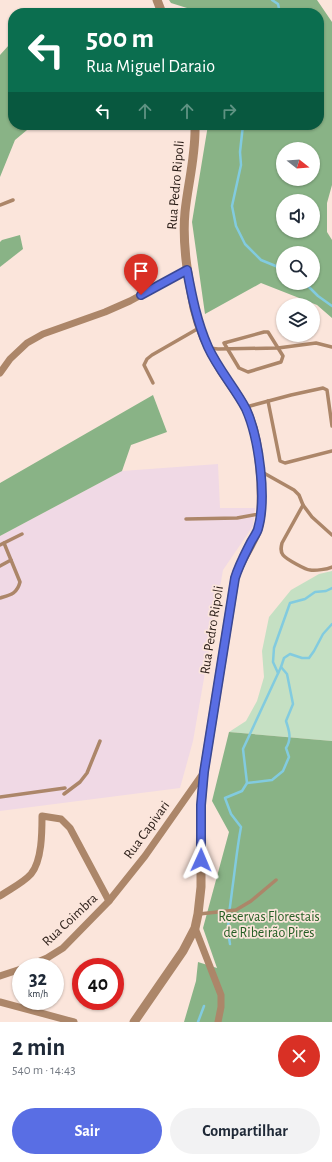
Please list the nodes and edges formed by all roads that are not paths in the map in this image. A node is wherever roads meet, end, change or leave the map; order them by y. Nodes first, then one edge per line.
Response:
1 (195, 130) edge
2 (13, 200) dead end
3 (0, 206) edge
4 (187, 270) junction
5 (200, 327) junction
6 (332, 347) edge
7 (208, 348) junction
8 (278, 348) junction
9 (227, 349) junction
10 (0, 373) edge
11 (153, 383) dead end
12 (268, 401) junction
13 (245, 408) junction
14 (332, 426) edge
15 (332, 451) edge
16 (260, 471) junction
17 (303, 505) junction
18 (260, 513) junction
19 (186, 519) dead end
20 (22, 534) dead end
21 (332, 535) edge
22 (4, 543) junction
23 (0, 545) edge
24 (11, 560) junction
25 (0, 566) edge
26 (332, 566) edge
27 (0, 598) edge
28 (100, 741) dead end
29 (204, 772) junction
30 (65, 788) dead end
31 (64, 794) dead end
32 (0, 797) edge
33 (276, 880) dead end
34 (0, 896) edge
35 (109, 901) junction
36 (198, 914) junction
37 (195, 928) junction
38 (47, 958) edge
39 (12, 971) edge
40 (0, 976) edge
41 (0, 1002) edge
42 (74, 1022) edge
43 (134, 1022) edge
44 (218, 1022) edge

1 - 4 street, Rua Pedro Ripoli
2 - 3 lane
4 - 5 street, Rua Pedro Ripoli
4 - 10 street
5 - 7 street, Rua Pedro Ripoli
5 - 11 lane
6 - 8 lane
7 - 9 lane
7 - 13 street, Rua Pedro Ripoli
8 - 9 lane
8 - 9 lane
8 - 9 lane
12 - 13 lane
12 - 14 lane
12 - 15 lane
13 - 16 street, Rua Pedro Ripoli
16 - 17 lane
16 - 18 street, Rua Pedro Ripoli
17 - 21 lane
17 - 26 lane
18 - 19 lane
18 - 29 street, Rua Pedro Ripoli
20 - 22 lane
22 - 23 lane
22 - 24 lane
24 - 25 lane
24 - 27 lane
28 - 31 lane
29 - 35 street, Rua Capivari
29 - 36 street, Rua Pedro Ripoli
30 - 32 lane
33 - 36 lane
34 - 35 street
35 - 38 street, Rua Coimbra
36 - 37 street, Rua Pedro Ripoli
37 - 43 street, Rua Pedro Ripoli
37 - 44 street
39 - 40 street
41 - 42 street

